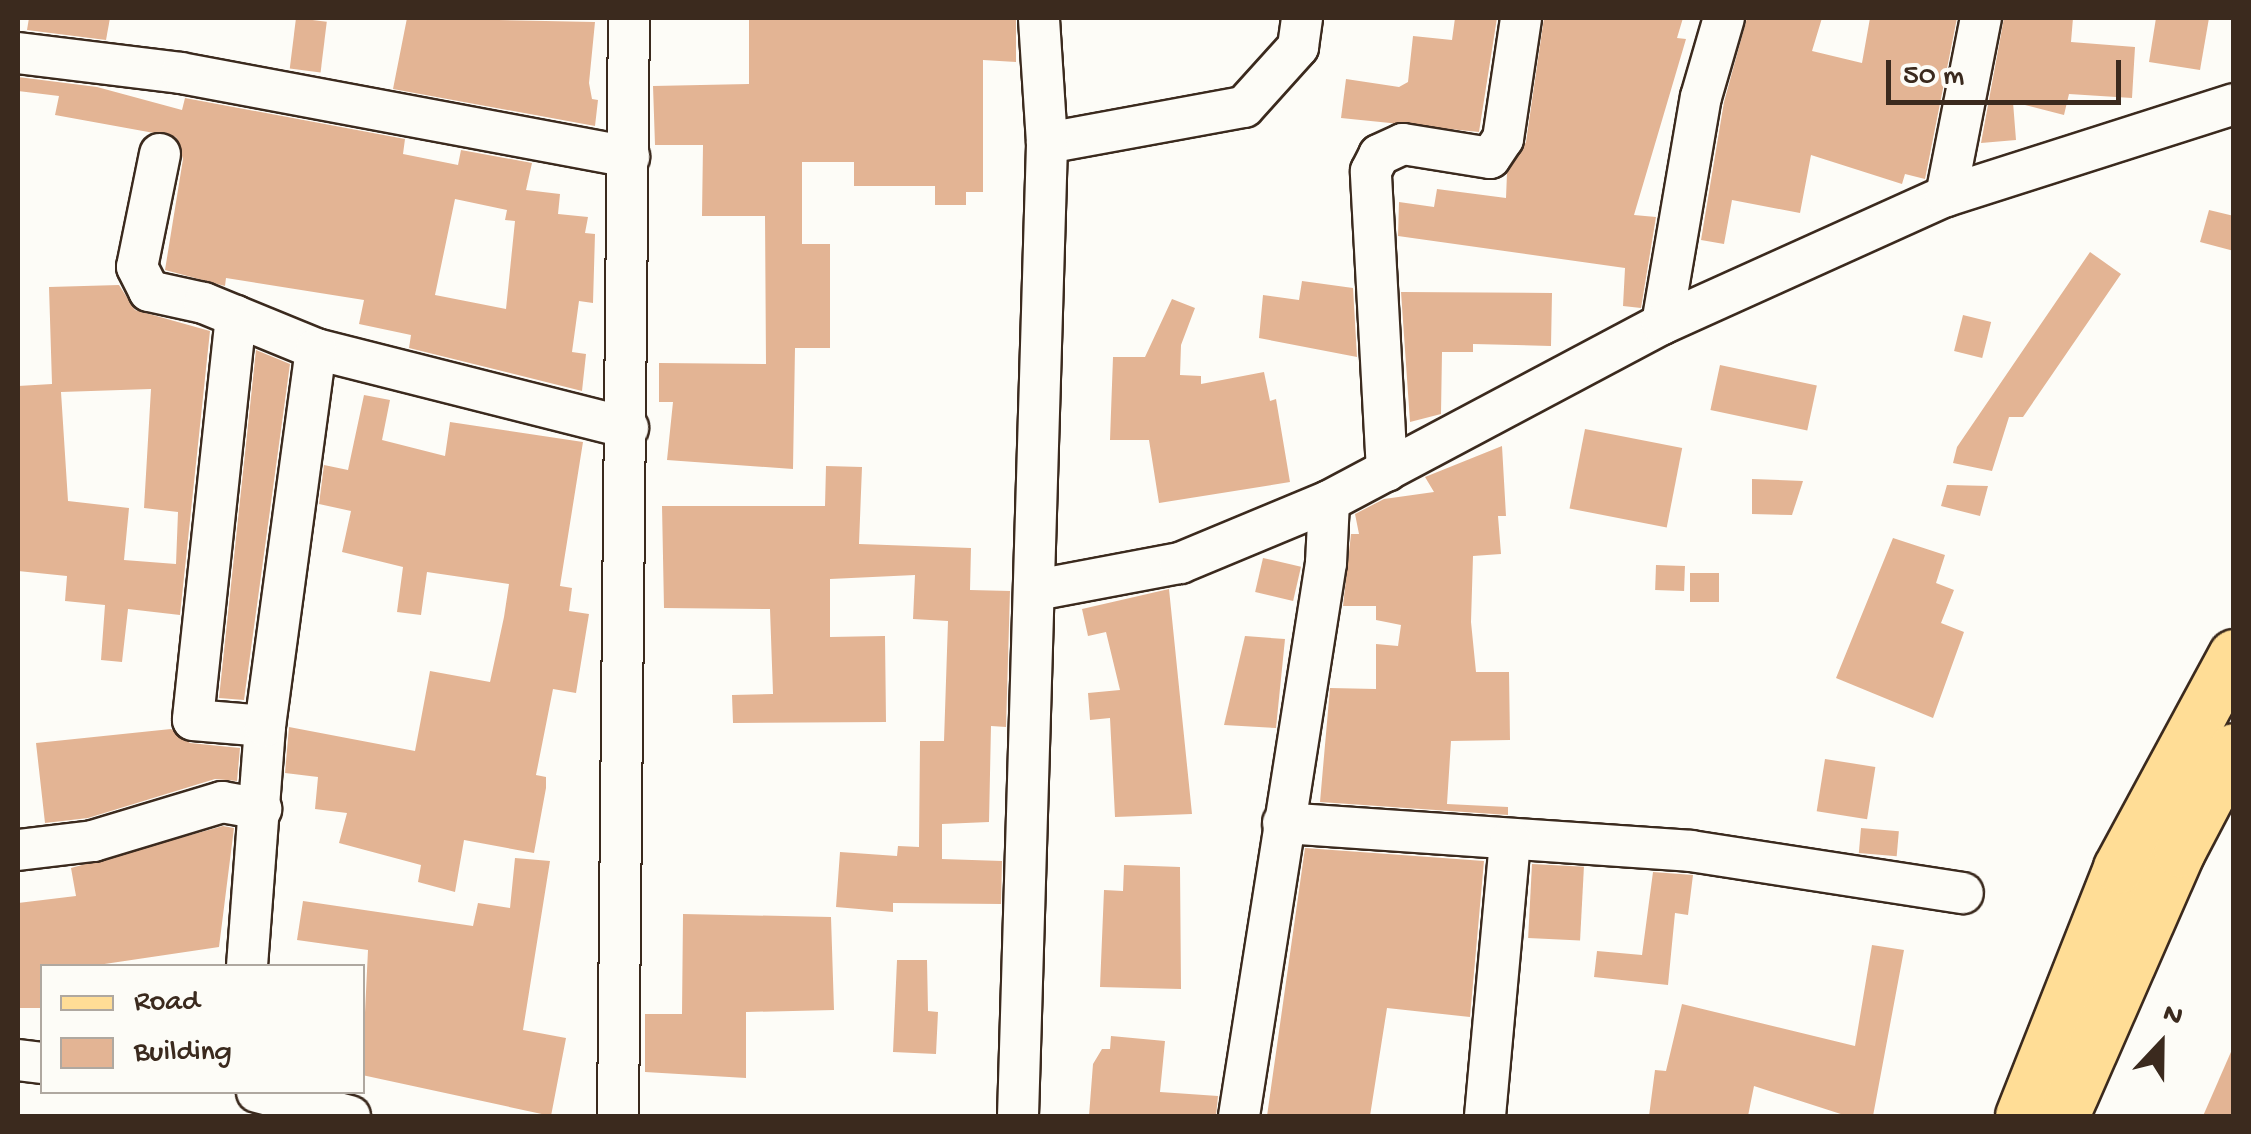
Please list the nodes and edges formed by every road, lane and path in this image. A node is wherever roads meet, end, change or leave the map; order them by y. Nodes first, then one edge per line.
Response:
1 (629, 18) edge
2 (1039, 18) edge
3 (1302, 18) edge
4 (1521, 18) edge
5 (1724, 18) edge
6 (1981, 18) edge
7 (18, 54) edge
8 (2234, 104) edge
9 (1047, 143) junction
10 (160, 154) dead end
11 (628, 157) junction
12 (1946, 196) junction
13 (236, 316) junction
14 (1662, 324) junction
15 (316, 349) junction
16 (628, 428) junction
17 (1387, 470) junction
18 (1328, 501) junction
19 (1037, 590) junction
20 (2234, 655) edge
21 (264, 726) junction
22 (2234, 749) edge
23 (260, 809) junction
24 (1283, 822) junction
25 (1510, 841) junction
26 (18, 850) edge
27 (1964, 893) dead end
28 (247, 964) edge
29 (262, 1094) edge
30 (350, 1116) edge
31 (618, 1116) edge
32 (1018, 1116) edge
33 (1239, 1116) edge
34 (1485, 1116) edge
35 (2021, 1116) edge
36 (2064, 1116) edge

1 - 11 street
2 - 9 street
3 - 9 street
4 - 17 street
5 - 14 street
6 - 12 street
7 - 11 street
8 - 12 street
9 - 19 street
10 - 13 street
11 - 16 street
12 - 14 street
13 - 15 street
13 - 21 street
14 - 17 street
15 - 16 street
15 - 21 street
16 - 31 street
17 - 18 street
18 - 19 street
18 - 24 street
19 - 32 street
20 - 35 main road
21 - 23 street
22 - 36 main road
23 - 26 street
23 - 28 street
24 - 25 street
24 - 33 street
25 - 27 street
25 - 34 street
29 - 30 street

